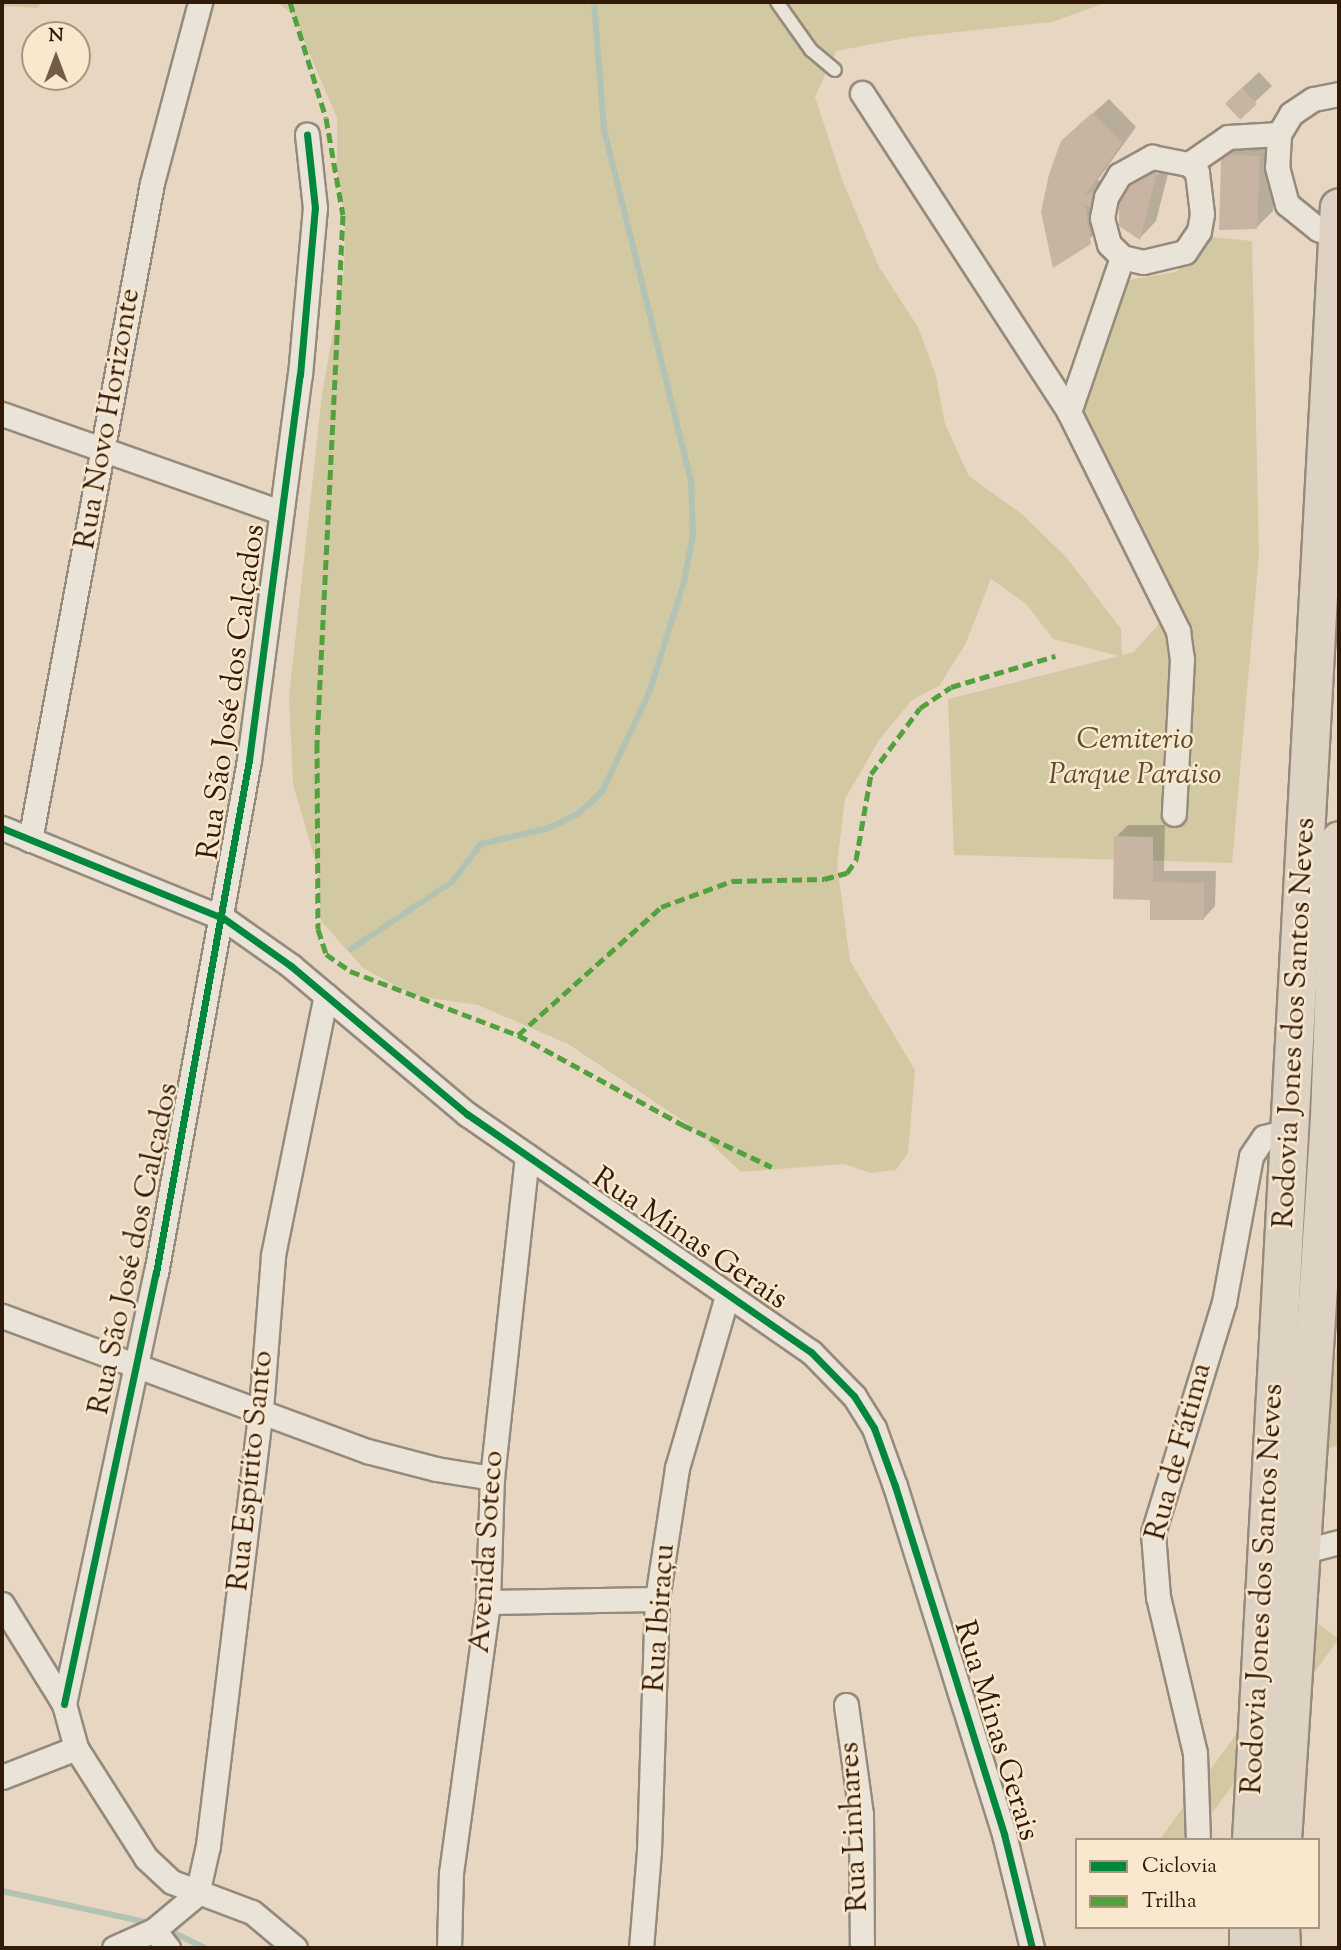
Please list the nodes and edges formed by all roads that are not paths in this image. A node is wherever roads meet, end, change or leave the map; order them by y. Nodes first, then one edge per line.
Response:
1 (200, 2) edge
2 (777, 2) edge
3 (835, 70) dead end
4 (862, 93) dead end
5 (1339, 94) edge
6 (307, 134) dead end
7 (1279, 134) junction
8 (1189, 164) junction
9 (1339, 228) edge
10 (1122, 257) junction
11 (1069, 412) junction
12 (2, 414) edge
13 (104, 453) junction
14 (281, 512) junction
15 (1329, 582) edge
16 (1174, 814) dead end
17 (2, 828) edge
18 (30, 840) junction
19 (1339, 840) edge
20 (223, 918) junction
21 (326, 995) junction
22 (1290, 1130) junction
23 (1333, 1142) edge
24 (527, 1156) junction
25 (727, 1296) junction
26 (2, 1316) edge
27 (134, 1368) junction
28 (261, 1409) junction
29 (492, 1478) junction
30 (1339, 1542) edge
31 (1298, 1553) junction
32 (657, 1599) junction
33 (488, 1602) junction
34 (2, 1604) edge
35 (64, 1704) junction
36 (846, 1705) dead end
37 (76, 1748) junction
38 (2, 1777) edge
39 (1198, 1838) edge
40 (1251, 1838) edge
41 (1282, 1838) edge
42 (197, 1894) junction
43 (1248, 1929) edge
44 (1280, 1929) edge
45 (161, 1939) edge
46 (114, 1948) edge
47 (295, 1948) edge
48 (449, 1948) edge
49 (641, 1948) edge
50 (862, 1948) edge
51 (1032, 1948) edge
52 (1248, 1948) edge
53 (1281, 1948) edge

1 - 13 street, Rua Novo Horizonte
2 - 3 lane
4 - 11 street
5 - 7 street
6 - 14 street, Rua São José dos Calçados
7 - 8 street
7 - 9 street
8 - 10 street
8 - 10 street
9 - 15 main road, Rodovia Jones dos Santos Neves
10 - 11 street
11 - 16 street
12 - 13 street
13 - 14 street
13 - 18 street, Rua Novo Horizonte
14 - 20 street, Rua São José dos Calçados
15 - 22 main road, Rodovia Jones dos Santos Neves
17 - 18 street, Rua Minas Gerais
18 - 20 street, Rua Minas Gerais
19 - 23 main road, Rodovia Jones dos Santos Neves
20 - 21 street, Rua Minas Gerais
20 - 27 street, Rua São José dos Calçados
21 - 24 street, Rua Minas Gerais
21 - 28 street, Rua Espírito Santo
22 - 39 street, Rua de Fátima
22 - 40 main road, Rodovia Jones dos Santos Neves
23 - 31 main road, Rodovia Jones dos Santos Neves
24 - 25 street, Rua Minas Gerais
24 - 29 street, Avenida Soteco
25 - 32 street, Rua Ibiraçu
25 - 51 street, Rua Minas Gerais
26 - 27 street
27 - 28 street
27 - 35 street, Rua São José dos Calçados
28 - 29 street
28 - 42 street, Rua Espírito Santo
29 - 33 street, Avenida Soteco
30 - 31 street
31 - 41 main road, Rodovia Jones dos Santos Neves
32 - 33 street
32 - 49 street, Rua Ibiraçu
33 - 48 street, Avenida Soteco
34 - 35 street
35 - 37 street
36 - 50 street, Rua Linhares
37 - 38 street
37 - 42 street
42 - 45 street
42 - 47 street
43 - 52 main road
44 - 53 main road
45 - 46 street

